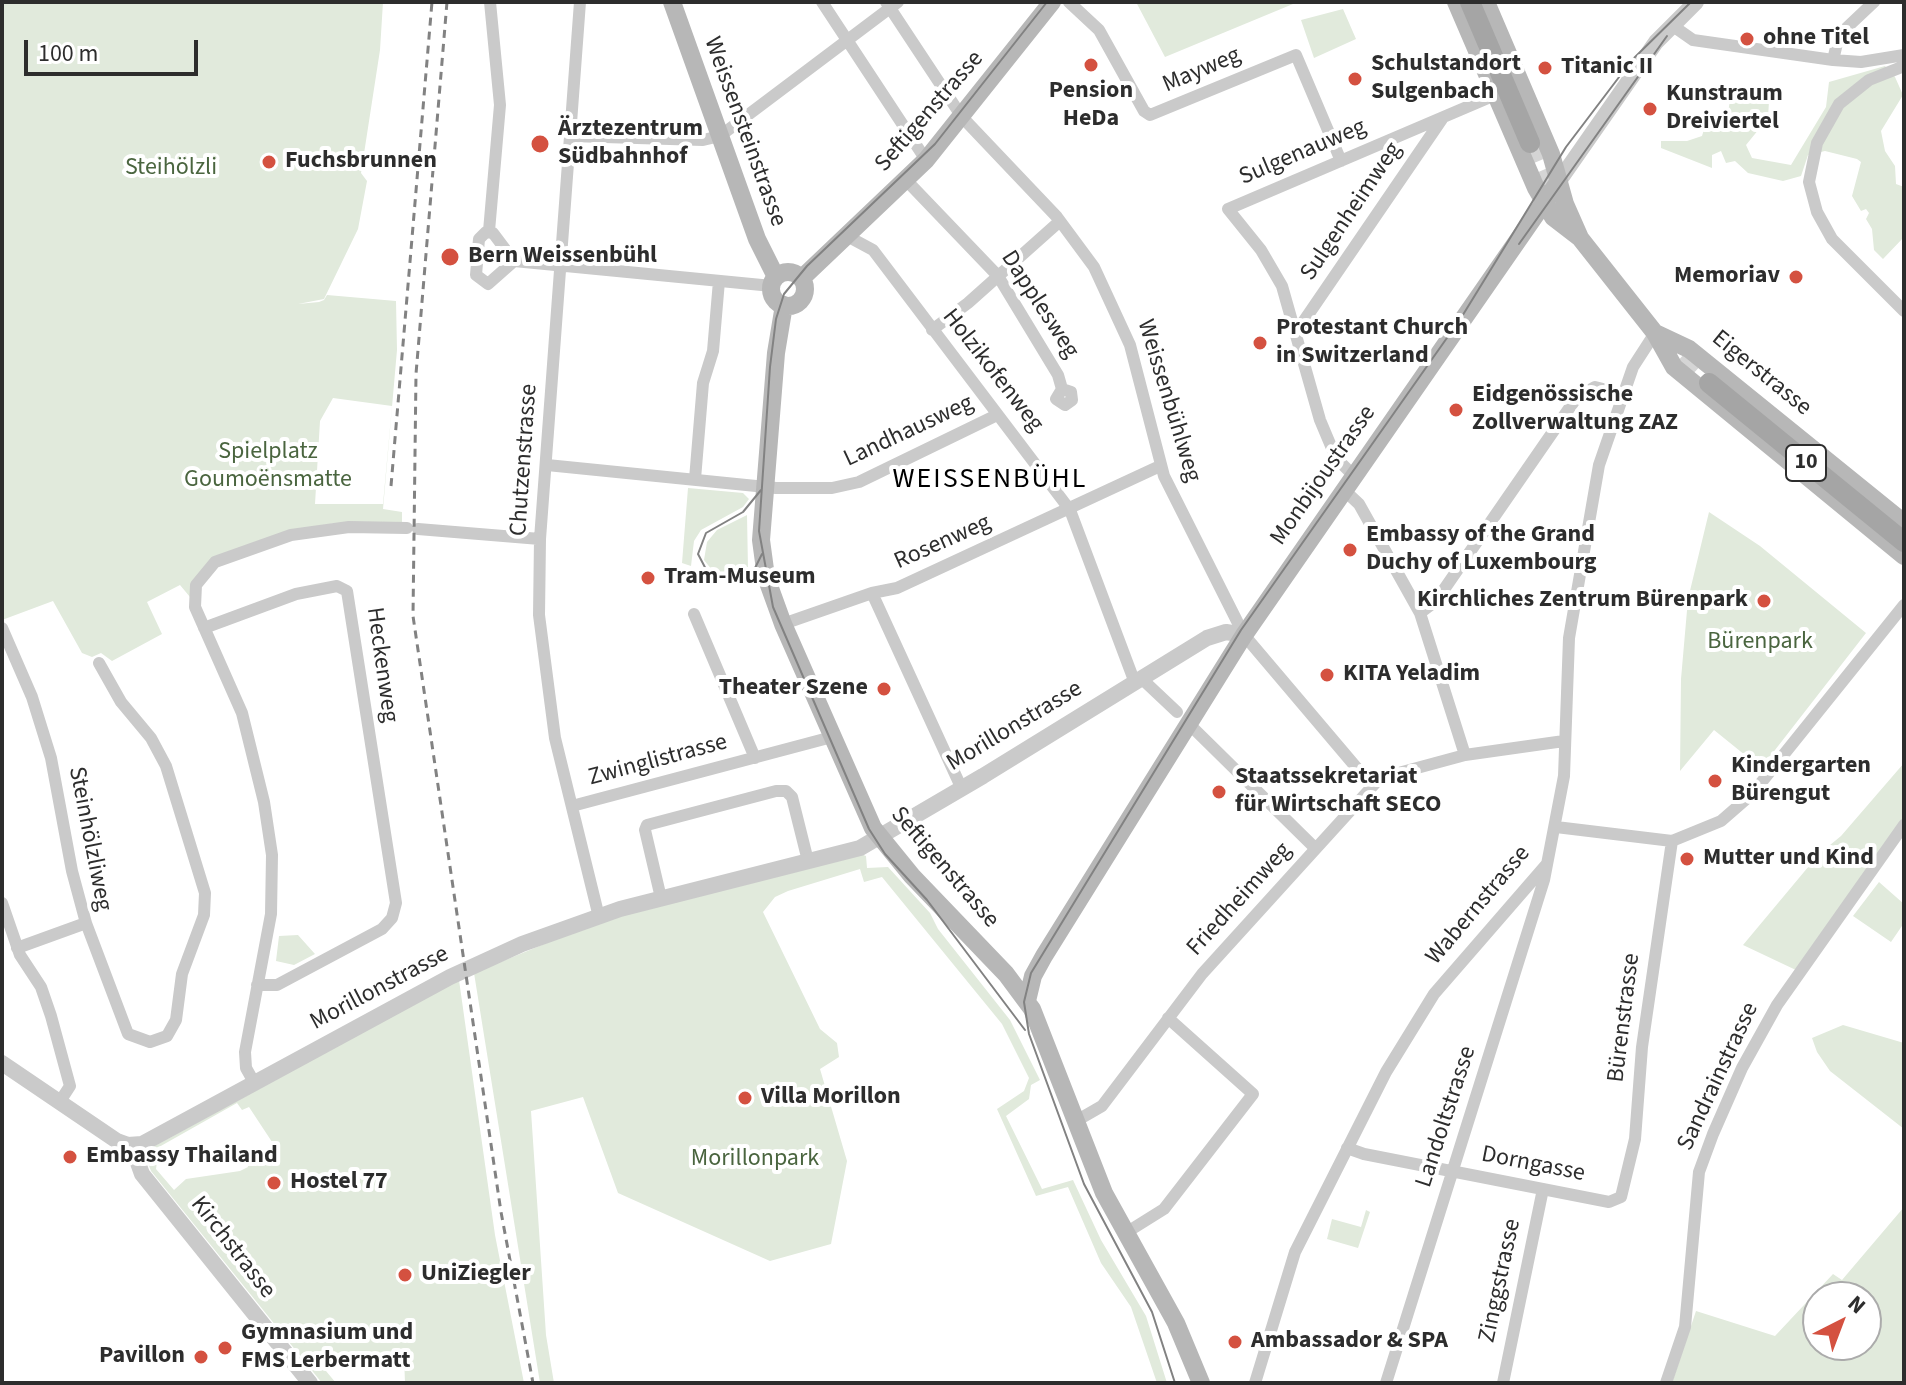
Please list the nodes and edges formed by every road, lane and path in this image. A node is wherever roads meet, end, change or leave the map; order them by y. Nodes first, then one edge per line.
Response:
1 (490, 2) edge
2 (580, 2) edge
3 (672, 2) edge
4 (822, 2) edge
5 (1052, 2) edge
6 (1069, 2) edge
7 (1456, 2) edge
8 (1470, 2) edge
9 (1486, 2) edge
10 (1696, 2) edge
11 (1874, 2) edge
12 (892, 4) edge
13 (1676, 15) edge
14 (847, 40) junction
15 (1904, 55) edge
16 (1833, 60) junction
17 (1904, 66) edge
18 (1495, 95) junction
19 (962, 117) junction
20 (1443, 118) junction
21 (571, 136) junction
22 (720, 136) junction
23 (1531, 144) junction
24 (926, 160) junction
25 (1341, 161) junction
26 (906, 180) junction
27 (1559, 181) junction
28 (1544, 202) junction
29 (1060, 221) junction
30 (489, 231) junction
31 (847, 236) junction
32 (1580, 238) junction
33 (514, 261) junction
34 (561, 266) junction
35 (998, 276) junction
36 (802, 278) junction
37 (719, 281) junction
38 (774, 281) junction
39 (784, 305) junction
40 (1904, 311) edge
41 (932, 330) junction
42 (1297, 331) junction
43 (1655, 333) junction
44 (1705, 379) junction
45 (1062, 389) dead end
46 (1623, 394) junction
47 (997, 415) junction
48 (547, 465) junction
49 (1160, 466) junction
50 (695, 479) junction
51 (1349, 483) junction
52 (766, 486) junction
53 (1070, 510) junction
54 (1904, 523) edge
55 (540, 539) junction
56 (1904, 542) edge
57 (1904, 556) edge
58 (872, 593) junction
59 (1904, 605) edge
60 (1420, 613) junction
61 (694, 614) dead end
62 (783, 624) junction
63 (2, 628) edge
64 (204, 628) junction
65 (1244, 635) junction
66 (99, 663) dead end
67 (1139, 681) junction
68 (1183, 718) junction
69 (832, 737) junction
70 (1564, 741) junction
71 (1465, 755) junction
72 (755, 758) junction
73 (1372, 786) junction
74 (961, 787) junction
75 (572, 806) junction
76 (1904, 825) edge
77 (1556, 827) junction
78 (879, 838) junction
79 (1672, 841) junction
80 (1315, 848) junction
81 (808, 861) junction
82 (1548, 863) junction
83 (661, 898) junction
84 (2, 903) edge
85 (599, 917) junction
86 (86, 923) junction
87 (17, 948) junction
88 (1044, 956) junction
89 (996, 963) junction
90 (257, 985) junction
91 (1027, 1001) junction
92 (1168, 1018) junction
93 (2, 1063) edge
94 (255, 1084) junction
95 (59, 1103) junction
96 (1076, 1121) junction
97 (132, 1146) junction
98 (1347, 1148) junction
99 (1452, 1172) junction
100 (1543, 1189) junction
101 (1618, 1199) joint
102 (1124, 1234) junction
103 (310, 1383) edge
104 (1201, 1383) edge
105 (1255, 1383) edge
106 (1386, 1383) edge
107 (1503, 1383) edge
108 (1666, 1383) edge

1 - 30 street
2 - 21 street, Chutzenstrasse
3 - 22 main road, Weissensteinstrasse
4 - 14 street
5 - 19 main road, Seftigenstrasse
6 - 25 street, Mayweg
7 - 18 main road, Eigerstrasse
8 - 23 main road, Eigerstrasse
9 - 23 main road, Eigerstrasse
10 - 13 street, Monbijoustrasse
11 - 16 street
12 - 14 street
12 - 19 street, Weissenbühlweg
13 - 16 street
13 - 27 street, Monbijoustrasse
14 - 22 street
14 - 24 street
15 - 16 street
17 - 40 street
18 - 20 street, Sulgenauweg
18 - 23 main road, Eigerstrasse
19 - 24 main road, Seftigenstrasse
19 - 29 street, Weissenbühlweg
20 - 25 street, Sulgenauweg
20 - 42 street, Sulgenheimweg
21 - 22 street
21 - 34 street, Chutzenstrasse
22 - 38 main road, Weissensteinstrasse
23 - 27 main road, Eigerstrasse
23 - 28 main road, Eigerstrasse
24 - 26 main road, Seftigenstrasse
25 - 42 street, Sulgenauweg
26 - 31 main road, Seftigenstrasse
26 - 35 street, Dapplesweg
27 - 28 main road, Monbijoustrasse
27 - 32 main road, Eigerstrasse
28 - 32 main road, Eigerstrasse
28 - 51 main road, Monbijoustrasse
29 - 35 street
29 - 49 street, Weissenbühlweg
30 - 33 street
30 - 33 street
31 - 36 main road, Seftigenstrasse
31 - 41 street, Holzikofenweg
32 - 43 main road, Eigerstrasse
33 - 34 street
34 - 37 street
34 - 48 street, Chutzenstrasse
35 - 41 street
35 - 45 street, Dapplesweg
36 - 38 main road
36 - 39 main road
37 - 38 street
37 - 50 street
38 - 39 main road
39 - 52 main road, Seftigenstrasse
41 - 47 street, Holzikofenweg
42 - 51 street, Sulgenauweg
43 - 44 main road, Eigerstrasse
43 - 44 main road, Eigerstrasse
43 - 46 street, Wabernstrasse
44 - 54 main road, Eigerstrasse
44 - 56 main road, Eigerstrasse / 10
44 - 57 main road, Eigerstrasse
46 - 60 street
46 - 70 street, Wabernstrasse
47 - 52 street, Landhausweg
47 - 53 street, Holzikofenweg
48 - 50 street, Landhausweg
48 - 55 street, Chutzenstrasse
49 - 53 street, Rosenweg
49 - 65 street, Weissenbühlweg
50 - 52 street, Landhausweg
51 - 60 street, Sulgenauweg
51 - 65 main road, Monbijoustrasse
52 - 62 main road, Seftigenstrasse
53 - 58 street, Rosenweg
53 - 67 street, Holzikofenweg
55 - 64 street
55 - 75 street, Chutzenstrasse
58 - 62 street, Rosenweg
58 - 74 street, Rosenweg
59 - 79 street
60 - 71 street, Sulgenauweg
61 - 72 street, Zwinglistrasse
62 - 69 main road, Seftigenstrasse
63 - 86 street, Steinhölzliweg
64 - 90 street
64 - 90 street, Heckenweg
65 - 67 street, Morillonstrasse
65 - 68 main road, Monbijoustrasse
65 - 73 street, Weissenbühlweg
66 - 86 street
67 - 68 street, Holzikofenweg
67 - 74 street, Morillonstrasse
68 - 80 street, Holzikofenweg
68 - 88 main road, Monbijoustrasse
69 - 72 street, Zwinglistrasse
69 - 78 main road, Seftigenstrasse
70 - 71 street, Friedheimweg
70 - 77 street, Wabernstrasse
71 - 73 street, Friedheimweg
72 - 75 street, Zwinglistrasse
73 - 80 street, Friedheimweg
74 - 78 street, Morillonstrasse
75 - 85 street, Chutzenstrasse
76 - 108 street, Sandrainstrasse
77 - 79 street
77 - 82 street, Wabernstrasse
78 - 81 street, Morillonstrasse
78 - 89 main road, Seftigenstrasse
79 - 101 street, Bürenstrasse
80 - 92 street, Friedheimweg
81 - 83 street, Morillonstrasse
81 - 83 street
82 - 98 street, Wabernstrasse
82 - 99 street, Landoltstrasse
83 - 85 street, Morillonstrasse
84 - 87 street
85 - 94 street, Morillonstrasse
86 - 87 street, Steinhölzliweg
87 - 95 street
88 - 89 main road
88 - 91 main road, Monbijoustrasse
89 - 91 main road, Seftigenstrasse
90 - 94 street
91 - 96 main road, Seftigenstrasse
92 - 96 street, Friedheimweg
92 - 102 street
93 - 95 street
94 - 97 street, Morillonstrasse
95 - 97 street
96 - 102 main road, Seftigenstrasse
97 - 103 street, Kirchstrasse
98 - 99 street, Dorngasse
98 - 105 street, Wabernstrasse
99 - 100 street, Dorngasse
99 - 106 street, Landoltstrasse
100 - 101 street, Dorngasse
100 - 107 street, Zinggstrasse
102 - 104 main road, Seftigenstrasse

